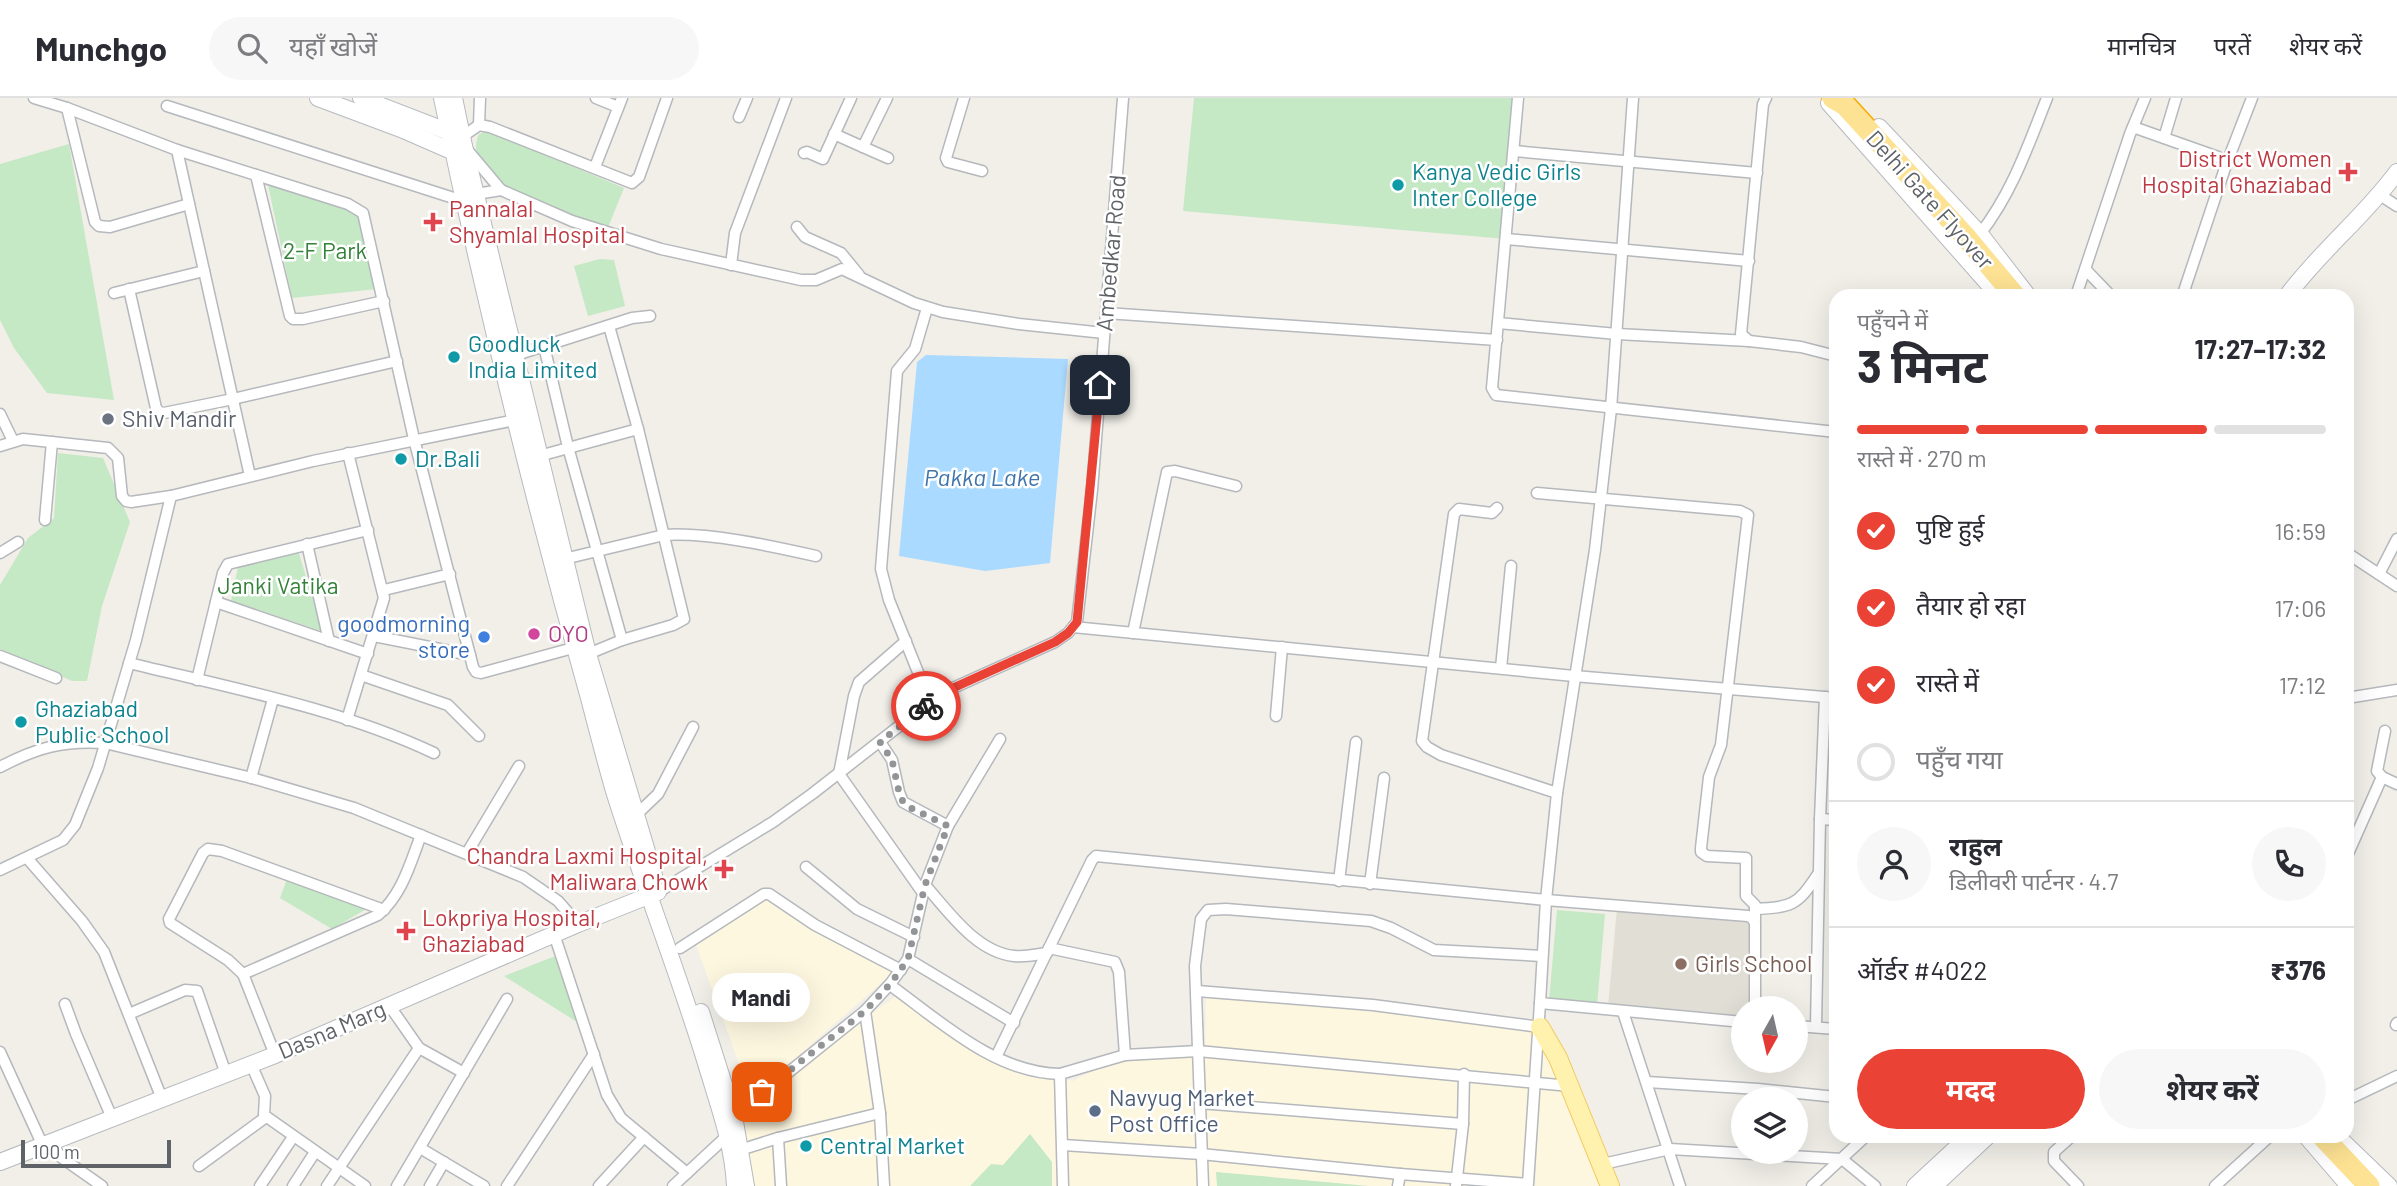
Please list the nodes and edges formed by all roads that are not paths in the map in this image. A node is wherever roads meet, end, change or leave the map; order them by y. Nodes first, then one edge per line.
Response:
1 (34, 98) edge
2 (318, 98) edge
3 (361, 98) edge
4 (442, 98) edge
5 (454, 98) edge
6 (480, 98) edge
7 (596, 98) edge
8 (667, 98) edge
9 (747, 98) edge
10 (786, 98) edge
11 (851, 98) edge
12 (887, 98) edge
13 (964, 98) edge
14 (1123, 98) edge
15 (1518, 98) edge
16 (1633, 98) edge
17 (1762, 98) edge
18 (2048, 98) edge
19 (2145, 98) edge
20 (2176, 98) edge
21 (2252, 98) edge
22 (1840, 99) edge
23 (620, 103) edge
24 (167, 106) dead end
25 (67, 108) junction
26 (739, 117) dead end
27 (479, 125) junction
28 (2133, 127) junction
29 (834, 134) junction
30 (2164, 138) junction
31 (459, 145) junction
32 (863, 147) junction
33 (177, 150) junction
34 (1514, 151) junction
35 (804, 153) dead end
36 (888, 158) dead end
37 (1627, 163) junction
38 (2226, 165) junction
39 (595, 167) junction
40 (982, 171) dead end
41 (2397, 172) edge
42 (1757, 173) junction
43 (256, 175) junction
44 (501, 190) junction
45 (2380, 195) junction
46 (469, 197) junction
47 (189, 204) junction
48 (2397, 206) edge
49 (797, 227) dead end
50 (1980, 234) junction
51 (1506, 239) junction
52 (1623, 251) junction
53 (1749, 261) junction
54 (731, 265) junction
55 (2085, 270) junction
56 (204, 271) junction
57 (861, 277) junction
58 (129, 289) junction
59 (1993, 289) edge
60 (2009, 289) edge
61 (2023, 289) edge
62 (2078, 289) edge
63 (2104, 289) edge
64 (2185, 289) edge
65 (2293, 289) edge
66 (114, 293) dead end
67 (384, 301) junction
68 (927, 308) junction
69 (1106, 313) junction
70 (650, 316) dead end
71 (1498, 323) junction
72 (609, 326) junction
73 (1104, 333) junction
74 (1617, 334) junction
75 (1497, 340) junction
76 (1749, 341) junction
77 (544, 346) junction
78 (1829, 354) edge
79 (516, 355) junction
80 (397, 361) junction
81 (233, 400) junction
82 (1611, 409) junction
83 (0, 414) edge
84 (514, 419) junction
85 (638, 429) junction
86 (1829, 431) edge
87 (414, 439) junction
88 (13, 441) junction
89 (52, 442) junction
90 (0, 446) edge
91 (568, 447) junction
92 (348, 453) junction
93 (539, 456) junction
94 (250, 476) junction
95 (1236, 486) dead end
96 (1537, 493) dead end
97 (171, 495) junction
98 (1600, 499) junction
99 (1497, 508) dead end
100 (45, 520) dead end
101 (368, 530) junction
102 (664, 535) junction
103 (2397, 539) edge
104 (18, 542) dead end
105 (307, 544) junction
106 (597, 550) junction
107 (0, 553) edge
108 (816, 556) dead end
109 (2354, 558) edge
110 (564, 559) junction
111 (1511, 566) dead end
112 (450, 574) junction
113 (2379, 574) junction
114 (2397, 586) edge
115 (384, 590) junction
116 (216, 602) junction
117 (1073, 627) junction
118 (1133, 633) junction
119 (374, 636) junction
120 (622, 639) junction
121 (330, 641) junction
122 (906, 641) junction
123 (1282, 647) junction
124 (581, 651) junction
125 (368, 654) junction
126 (470, 655) junction
127 (0, 656) edge
128 (1434, 662) junction
129 (129, 663) junction
130 (1501, 668) junction
131 (361, 675) junction
132 (1574, 676) junction
133 (56, 678) dead end
134 (197, 680) junction
135 (1726, 689) junction
136 (2397, 690) edge
137 (2354, 697) edge
138 (1829, 698) edge
139 (273, 699) junction
140 (930, 702) junction
141 (1276, 716) dead end
142 (1829, 718) edge
143 (347, 720) junction
144 (693, 727) dead end
145 (2385, 731) dead end
146 (479, 736) dead end
147 (1000, 739) dead end
148 (880, 742) junction
149 (1356, 742) dead end
150 (105, 743) junction
151 (433, 753) dead end
152 (519, 766) dead end
153 (0, 767) edge
154 (839, 774) junction
155 (2382, 777) junction
156 (251, 778) junction
157 (1384, 778) dead end
158 (2397, 784) edge
159 (1557, 793) junction
160 (636, 815) junction
161 (1819, 819) junction
162 (1829, 820) edge
163 (948, 826) junction
164 (421, 835) junction
165 (2354, 840) edge
166 (467, 853) junction
167 (27, 858) junction
168 (806, 867) dead end
169 (0, 870) edge
170 (1818, 874) junction
171 (1339, 881) junction
172 (1370, 884) junction
173 (924, 889) junction
174 (655, 894) junction
175 (1546, 900) junction
176 (384, 910) junction
177 (1755, 915) junction
178 (578, 924) junction
179 (554, 934) junction
180 (914, 937) junction
181 (680, 948) junction
182 (1048, 951) junction
183 (1542, 956) junction
184 (908, 959) junction
185 (901, 970) junction
186 (243, 974) junction
187 (890, 985) junction
188 (1197, 991) junction
189 (1755, 996) edge
190 (507, 999) dead end
191 (1540, 1003) junction
192 (65, 1004) dead end
193 (389, 1005) junction
194 (865, 1011) junction
195 (1623, 1012) junction
196 (129, 1014) junction
197 (1731, 1021) edge
198 (1014, 1023) junction
199 (1539, 1027) junction
200 (1808, 1027) edge
201 (1816, 1027) junction
202 (1829, 1028) edge
203 (419, 1048) junction
204 (1198, 1051) junction
205 (0, 1052) edge
206 (593, 1054) junction
207 (275, 1055) junction
208 (1125, 1055) junction
209 (996, 1057) junction
210 (251, 1064) junction
211 (464, 1073) junction
212 (226, 1074) junction
213 (1060, 1074) junction
214 (1464, 1074) junction
215 (2397, 1076) edge
216 (1535, 1082) junction
217 (1647, 1082) junction
218 (1570, 1086) junction
219 (1829, 1096) edge
220 (2354, 1097) edge
221 (162, 1099) junction
222 (1200, 1103) junction
223 (880, 1113) junction
224 (734, 1116) junction
225 (265, 1117) junction
226 (112, 1118) junction
227 (1463, 1124) junction
228 (728, 1135) junction
229 (293, 1137) junction
230 (644, 1137) junction
231 (778, 1138) junction
232 (1859, 1143) edge
233 (1961, 1143) edge
234 (1980, 1143) edge
235 (2064, 1143) edge
236 (2262, 1143) edge
237 (2312, 1143) edge
238 (2328, 1143) edge
239 (2344, 1143) edge
240 (46, 1144) junction
241 (1063, 1145) junction
242 (420, 1148) junction
243 (1670, 1149) junction
244 (740, 1150) junction
245 (315, 1152) junction
246 (1202, 1154) junction
247 (1842, 1159) junction
248 (0, 1162) edge
249 (444, 1162) junction
250 (1603, 1164) junction
251 (199, 1166) dead end
252 (338, 1168) junction
253 (687, 1173) junction
254 (1400, 1174) junction
255 (1456, 1182) edge
256 (1497, 1184) edge
257 (1528, 1185) edge
258 (102, 1186) edge
259 (260, 1186) edge
260 (293, 1186) edge
261 (327, 1186) edge
262 (365, 1186) edge
263 (397, 1186) edge
264 (430, 1186) edge
265 (484, 1186) edge
266 (507, 1186) edge
267 (599, 1186) edge
268 (673, 1186) edge
269 (735, 1186) edge
270 (746, 1186) edge
271 (781, 1186) edge
272 (884, 1186) edge
273 (1063, 1186) edge
274 (1203, 1186) edge
275 (1398, 1186) edge
276 (1610, 1186) edge
277 (1680, 1186) edge
278 (1812, 1186) edge
279 (1875, 1186) edge
280 (1915, 1186) edge
281 (1934, 1186) edge
282 (2078, 1186) edge
283 (2215, 1186) edge
284 (2349, 1186) edge
285 (2368, 1186) edge
286 (2389, 1186) edge

1 - 25 street
2 - 31 street
3 - 31 street
4 - 31 street
5 - 31 street
6 - 27 street
7 - 23 street
8 - 39 street
9 - 26 street
10 - 54 street
11 - 29 street
12 - 32 street
13 - 40 street
14 - 69 street, Ambedkar Road
15 - 34 street
16 - 37 street
17 - 42 street
18 - 50 street
19 - 28 street
20 - 30 street
21 - 38 street
22 - 50 street
22 - 59 street
22 - 60 highway, Delhi Gate Flyover
23 - 39 street
24 - 46 street
25 - 33 street
25 - 47 street
27 - 31 street
27 - 39 street
28 - 30 street
28 - 55 street
29 - 32 street
29 - 35 street
30 - 38 street
31 - 44 street
31 - 46 street
32 - 36 street
33 - 43 street
33 - 47 street
34 - 37 street
34 - 51 street
37 - 42 street
37 - 52 street
38 - 64 street
41 - 45 street
42 - 53 street
43 - 67 street
43 - 67 street
44 - 46 street
44 - 54 street
45 - 48 street
45 - 65 street
46 - 79 street
46 - 84 street
47 - 56 street
49 - 57 street
50 - 61 street
51 - 52 street
51 - 71 street
52 - 53 street
52 - 74 street
53 - 76 street
54 - 57 street
55 - 62 street
55 - 63 street
56 - 58 street
56 - 81 street
57 - 68 street
58 - 66 street
58 - 81 street
67 - 80 street
68 - 73 street
68 - 122 street
69 - 73 street, Ambedkar Road
69 - 75 street
70 - 72 street
71 - 74 street
71 - 75 street
72 - 77 street
72 - 85 street
73 - 117 street, Ambedkar Road
74 - 76 street
74 - 82 street
75 - 82 street
76 - 78 street
77 - 79 street
77 - 91 street
79 - 93 street
80 - 81 street
80 - 87 street
81 - 94 street
82 - 86 street
82 - 98 street
83 - 88 street
84 - 87 street
84 - 124 street
85 - 91 street
85 - 102 street
87 - 92 street
87 - 112 street
88 - 89 street
88 - 90 street
89 - 97 street
89 - 100 street
91 - 93 street
91 - 106 street
92 - 94 street
92 - 101 street
93 - 110 street
94 - 97 street
95 - 118 street
96 - 98 street
97 - 129 street
98 - 132 street
98 - 135 street
99 - 128 street
101 - 105 street
101 - 115 street
102 - 106 street
102 - 108 street
102 - 120 street
103 - 113 street
104 - 107 street
105 - 116 street
105 - 121 street
106 - 110 street
106 - 120 street
109 - 113 street
110 - 124 street
111 - 130 street
112 - 115 street
112 - 126 street
113 - 114 street
115 - 119 street
116 - 121 street
116 - 134 street
117 - 118 street
117 - 140 street
118 - 123 street
119 - 125 street
119 - 126 street
120 - 124 street
121 - 125 street
122 - 140 street
122 - 154 street
123 - 128 street
123 - 141 street
124 - 126 street
124 - 160 street
124 - 174 street
125 - 131 street
127 - 133 street
128 - 130 street
128 - 159 street
129 - 134 street
129 - 150 street
130 - 132 street
131 - 143 street
131 - 146 street
132 - 135 street
132 - 159 street
134 - 139 street
135 - 138 street
135 - 177 street
136 - 137 street
139 - 143 street
139 - 156 street
140 - 148 street
142 - 161 street
143 - 151 street
144 - 160 street
145 - 155 street
147 - 163 street
148 - 154 street
148 - 163 street
149 - 171 street
150 - 153 street
150 - 156 street
150 - 167 street
152 - 166 street
154 - 173 street
154 - 174 street
155 - 158 street
155 - 165 street
156 - 164 street
157 - 172 street
159 - 175 street
160 - 174 street
161 - 162 street
161 - 170 street
163 - 173 street
164 - 166 street
164 - 176 street
166 - 178 street
167 - 169 street
167 - 196 street
168 - 180 street
170 - 177 street
170 - 201 street
171 - 172 street
171 - 182 street
172 - 175 street
173 - 180 street
173 - 182 street
174 - 178 street, Dasna Marg
174 - 181 street
174 - 228 street
175 - 177 street
175 - 183 street
176 - 186 street
176 - 186 street
177 - 189 street
178 - 179 street, Dasna Marg
179 - 193 street, Dasna Marg
179 - 206 street
180 - 184 street
181 - 185 street
181 - 224 street
182 - 198 street
182 - 208 street
183 - 188 street
183 - 191 street
184 - 185 street
184 - 198 street
185 - 187 street
186 - 207 street
187 - 194 street
187 - 209 street
188 - 199 street
188 - 204 street
190 - 211 street
191 - 195 street
191 - 199 street
192 - 226 street
193 - 203 street
193 - 207 street, Dasna Marg
194 - 223 street
194 - 224 street
195 - 197 street
195 - 217 street
196 - 212 street
196 - 221 street
198 - 209 street
199 - 216 street
199 - 218 main road
200 - 201 street
201 - 202 street
203 - 211 street
203 - 252 street
204 - 208 street
204 - 214 street
204 - 222 street
205 - 240 street
206 - 230 street
206 - 266 street
207 - 210 street, Dasna Marg
208 - 213 street
209 - 213 street
210 - 212 street, Dasna Marg
210 - 225 street
211 - 242 street
212 - 221 street, Dasna Marg
213 - 241 street
214 - 216 street
214 - 227 street
215 - 220 street
216 - 218 street
216 - 257 street
217 - 219 street
217 - 243 street
218 - 250 main road
221 - 226 street, Dasna Marg
222 - 227 street
222 - 246 street
223 - 231 street
223 - 272 street
224 - 244 street
225 - 229 street
225 - 251 street
226 - 240 street, Dasna Marg
227 - 255 street
228 - 253 street
228 - 269 street
229 - 245 street
229 - 259 street
230 - 253 street
230 - 267 street
231 - 244 street
231 - 271 street
232 - 247 street
233 - 280 street
234 - 281 street
235 - 282 street
236 - 283 street
237 - 284 street
238 - 285 highway
239 - 286 street
240 - 248 street, Dasna Marg
240 - 258 street
241 - 246 street
241 - 273 street
242 - 249 street
242 - 263 street
243 - 247 street
243 - 250 street
243 - 277 street
244 - 270 street
245 - 252 street
245 - 260 street
246 - 254 street
246 - 274 street
247 - 278 street
247 - 279 street
249 - 264 street
249 - 265 street
250 - 276 main road
252 - 261 street
252 - 262 street
253 - 268 street
254 - 255 street
254 - 275 street
255 - 256 street
256 - 257 street

